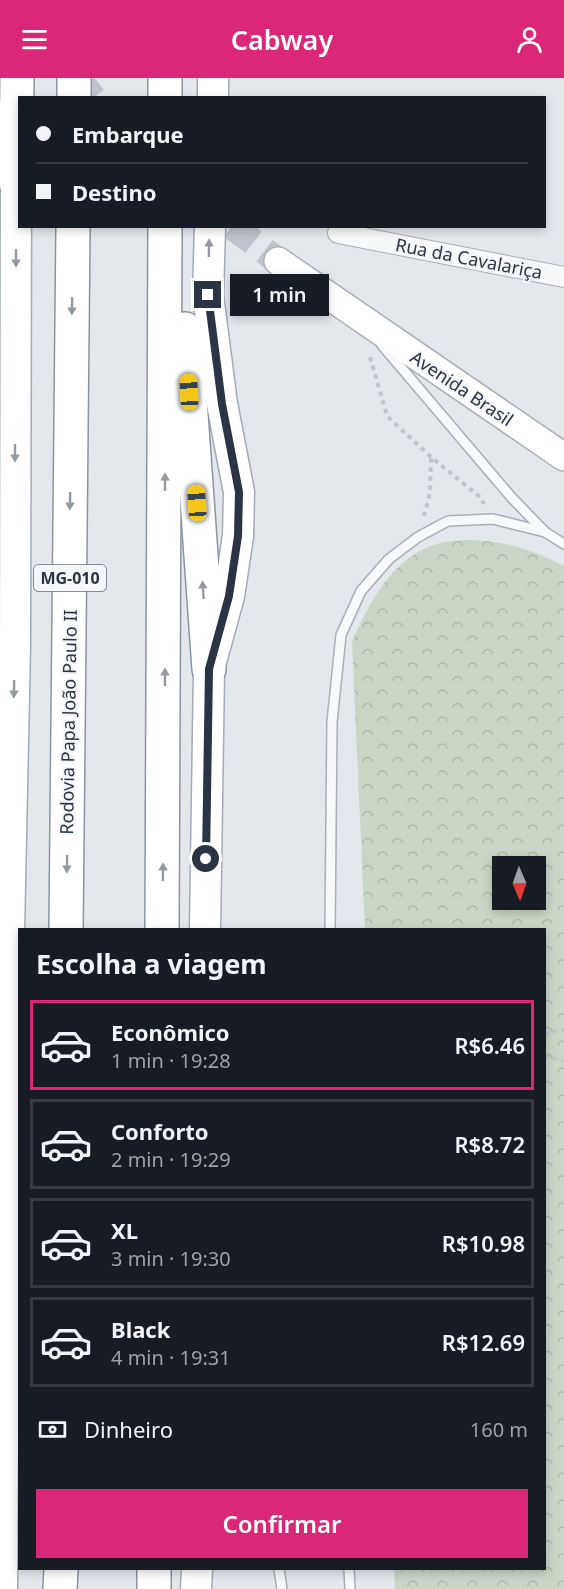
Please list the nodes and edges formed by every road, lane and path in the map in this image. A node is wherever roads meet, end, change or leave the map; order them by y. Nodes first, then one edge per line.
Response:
1 (17, 78) edge
2 (74, 78) edge
3 (165, 78) edge
4 (213, 78) edge
5 (74, 96) edge
6 (165, 96) edge
7 (213, 96) edge
8 (0, 117) edge
9 (11, 189) junction
10 (73, 228) edge
11 (165, 228) edge
12 (175, 228) edge
13 (210, 228) edge
14 (338, 233) dead end
15 (278, 261) tunnel mouth
16 (564, 277) edge
17 (359, 318) junction
18 (431, 457) junction
19 (564, 457) edge
20 (493, 519) junction
21 (545, 532) junction
22 (418, 537) junction
23 (564, 544) edge
24 (209, 669) junction
25 (66, 928) edge
26 (162, 928) edge
27 (205, 928) edge
28 (330, 928) edge
29 (564, 1029) edge
30 (546, 1034) edge
31 (546, 1056) edge
32 (564, 1060) edge
33 (2, 1490) edge
34 (61, 1570) edge
35 (154, 1570) edge
36 (197, 1570) edge
37 (279, 1570) edge
38 (350, 1570) edge
39 (2, 1589) edge
40 (60, 1589) edge
41 (154, 1589) edge
42 (196, 1589) edge
43 (282, 1589) edge
44 (350, 1589) edge

1 - 9 highway
2 - 5 highway
3 - 6 highway
4 - 7 main road
8 - 9 main road, MG-010
9 -> 33 main road, MG-010
10 -> 25 highway, Rodovia Papa João Paulo II / MG-010
26 -> 11 highway
24 -> 12 highway
24 -> 13 main road
14 - 16 street, Rua da Cavalariça
15 - 17 street, Avenida Brasil
17 - 18 path
17 - 19 street, Avenida Brasil
17 - 21 lane
18 - 20 path
18 - 22 path
20 - 21 lane
20 - 22 lane
21 - 23 lane
22 - 28 lane
24 - 27 main road
29 - 30 path
31 - 32 path
33 - 39 main road, MG-010
34 - 40 highway
35 - 41 highway
36 - 42 main road
37 - 43 lane
38 - 44 lane

